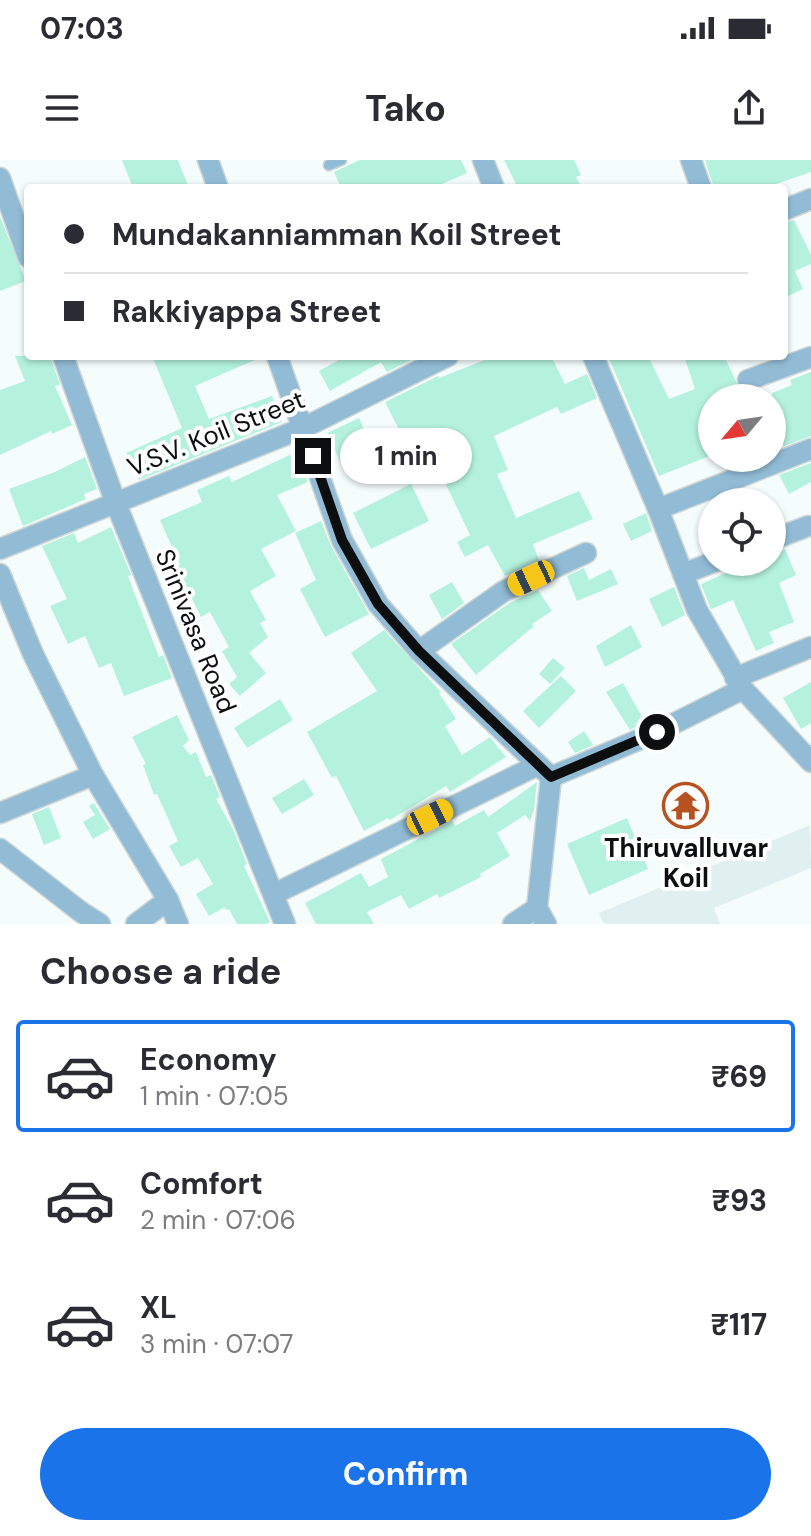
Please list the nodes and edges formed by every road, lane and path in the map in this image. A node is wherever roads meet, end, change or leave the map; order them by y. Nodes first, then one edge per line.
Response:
1 (208, 160) edge
2 (341, 160) edge
3 (483, 160) edge
4 (691, 160) edge
5 (329, 165) dead end
6 (0, 178) edge
7 (217, 184) edge
8 (492, 184) edge
9 (700, 184) edge
10 (811, 199) edge
11 (788, 208) edge
12 (24, 246) edge
13 (811, 357) edge
14 (64, 360) edge
15 (278, 360) edge
16 (440, 360) edge
17 (595, 360) edge
18 (748, 380) dead end
19 (303, 428) junction
20 (811, 449) edge
21 (115, 501) junction
22 (658, 509) junction
23 (808, 526) dead end
24 (786, 535) edge
25 (0, 549) edge
26 (586, 553) dead end
27 (698, 568) edge
28 (0, 574) edge
29 (683, 574) junction
30 (811, 647) edge
31 (419, 651) junction
32 (739, 684) junction
33 (811, 762) edge
34 (544, 771) junction
35 (93, 775) junction
36 (0, 813) edge
37 (0, 849) edge
38 (274, 894) junction
39 (168, 900) junction
40 (542, 916) edge
41 (100, 924) edge
42 (136, 924) edge
43 (178, 924) edge
44 (285, 924) edge
45 (513, 924) edge

1 - 7 street
2 - 5 lane
3 - 8 street
4 - 9 street
6 - 12 street
10 - 11 street
13 - 18 street
14 - 21 street, Srinivasa Road
15 - 19 street
16 - 19 street, V.S.V. Koil Street
17 - 22 street
19 - 21 street, V.S.V. Koil Street
19 - 31 street
20 - 22 street
21 - 25 street, V.S.V. Koil Street
21 - 38 street, Srinivasa Road
22 - 29 street
23 - 24 street
26 - 31 street
27 - 29 street
28 - 35 street
29 - 32 street
30 - 32 street
31 - 34 street
32 - 33 street
32 - 34 street
34 - 38 street
34 - 40 street
35 - 36 street
35 - 39 street
37 - 41 street
38 - 44 street, Srinivasa Road
39 - 42 street
39 - 43 street
40 - 45 street

